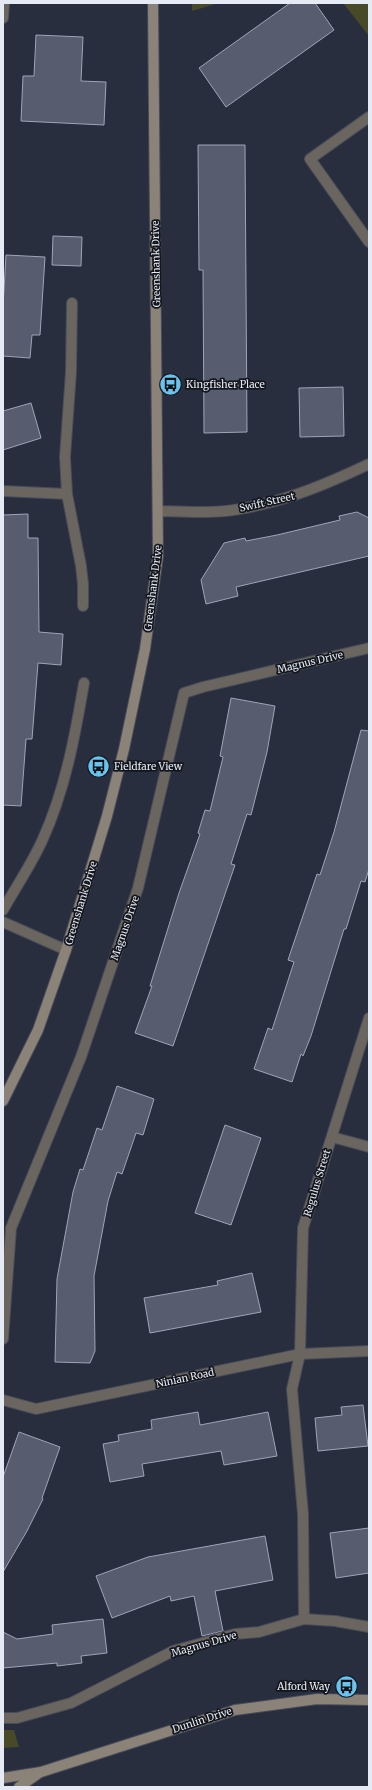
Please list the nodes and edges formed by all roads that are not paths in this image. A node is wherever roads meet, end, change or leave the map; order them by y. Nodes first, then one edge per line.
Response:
1 (4, 3) edge
2 (153, 3) edge
3 (3, 18) edge
4 (369, 117) edge
5 (369, 242) edge
6 (72, 303) dead end
7 (369, 464) edge
8 (3, 491) edge
9 (67, 494) junction
10 (159, 511) junction
11 (83, 606) dead end
12 (369, 648) edge
13 (84, 682) dead end
14 (3, 910) edge
15 (3, 922) edge
16 (66, 950) junction
17 (369, 1018) edge
18 (3, 1101) edge
19 (332, 1137) junction
20 (369, 1147) edge
21 (3, 1339) edge
22 (369, 1351) edge
23 (300, 1354) junction
24 (3, 1400) edge
25 (304, 1619) junction
26 (369, 1626) edge
27 (369, 1700) edge
28 (3, 1718) edge
29 (41, 1772) junction
30 (3, 1778) edge
31 (19, 1787) edge

1 - 3 street
2 - 10 street, Greenshank Drive
4 - 5 street
6 - 9 street
7 - 10 street, Swift Street
8 - 9 street
9 - 11 street
10 - 16 street, Greenshank Drive
12 - 21 street, Magnus Drive
13 - 14 street
15 - 16 street
16 - 18 street, Greenshank Drive
17 - 19 street, Regulus Street
19 - 20 street
19 - 23 street, Regulus Street
22 - 23 street, Ninian Road
23 - 24 street, Ninian Road
23 - 25 street, Regulus Street
25 - 26 street, Magnus Drive
25 - 28 street, Magnus Drive
27 - 29 street, Dunlin Drive
29 - 30 street, Dunlin Drive
29 - 31 street, Dunlin Drive

